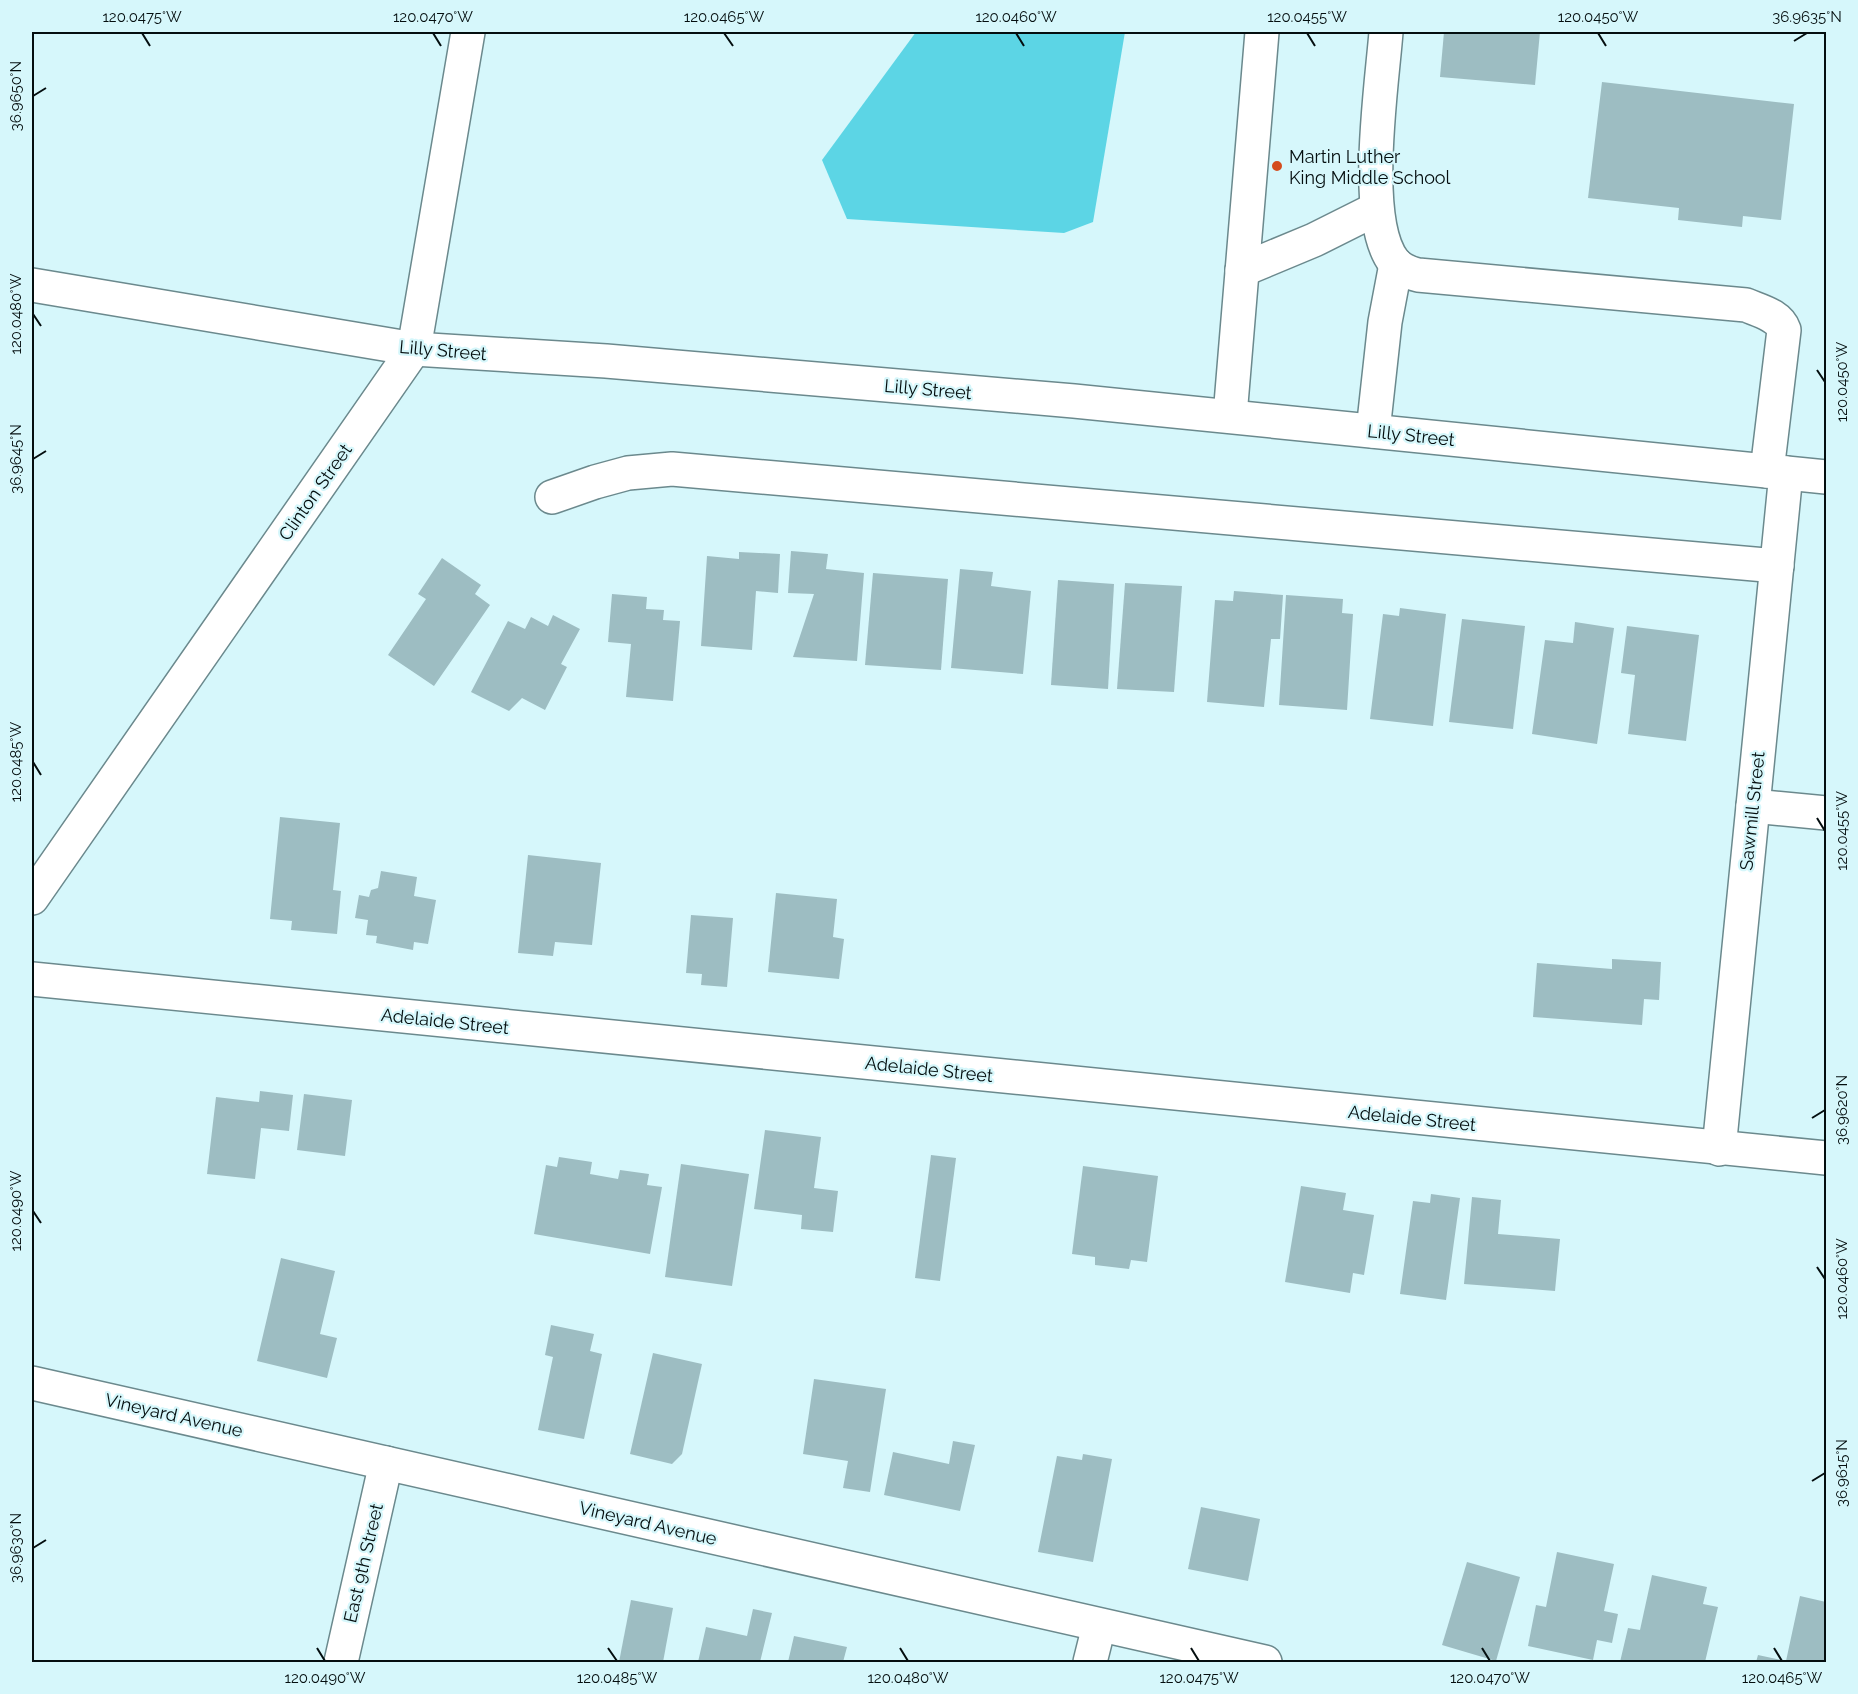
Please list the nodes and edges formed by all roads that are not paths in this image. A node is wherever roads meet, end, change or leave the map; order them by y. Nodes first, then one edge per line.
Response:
1 (468, 32) edge
2 (1262, 32) edge
3 (1386, 32) edge
4 (1376, 209) junction
5 (1396, 264) junction
6 (1242, 270) junction
7 (32, 285) edge
8 (414, 349) junction
9 (1230, 416) junction
10 (1373, 431) junction
11 (1777, 472) junction
12 (1827, 477) edge
13 (552, 497) dead end
14 (1777, 566) junction
15 (1753, 806) junction
16 (1827, 813) edge
17 (32, 898) edge
18 (32, 979) edge
19 (1719, 1149) junction
20 (1827, 1158) edge
21 (32, 1383) edge
22 (386, 1463) junction
23 (1099, 1626) junction
24 (340, 1662) edge
25 (1090, 1662) edge
26 (1265, 1662) edge

1 - 8 street, Clinton Street
2 - 6 street
3 - 4 street
4 - 5 street
4 - 6 street
5 - 10 street
5 - 11 street, Sawmill Street
6 - 9 street
7 - 8 street, Lilly Street
8 - 9 street, Lilly Street
8 - 17 street, Clinton Street
9 - 10 street, Lilly Street
10 - 11 street, Lilly Street
11 - 12 street, Lilly Street
11 - 14 street, Sawmill Street
13 - 14 street
14 - 15 street, Sawmill Street
15 - 16 street
15 - 19 street, Sawmill Street
18 - 19 street, Adelaide Street
19 - 20 street, Adelaide Street
21 - 22 street, Vineyard Avenue
22 - 23 street, Vineyard Avenue
22 - 24 street, East 9th Street
23 - 25 street
23 - 26 street, Vineyard Avenue

